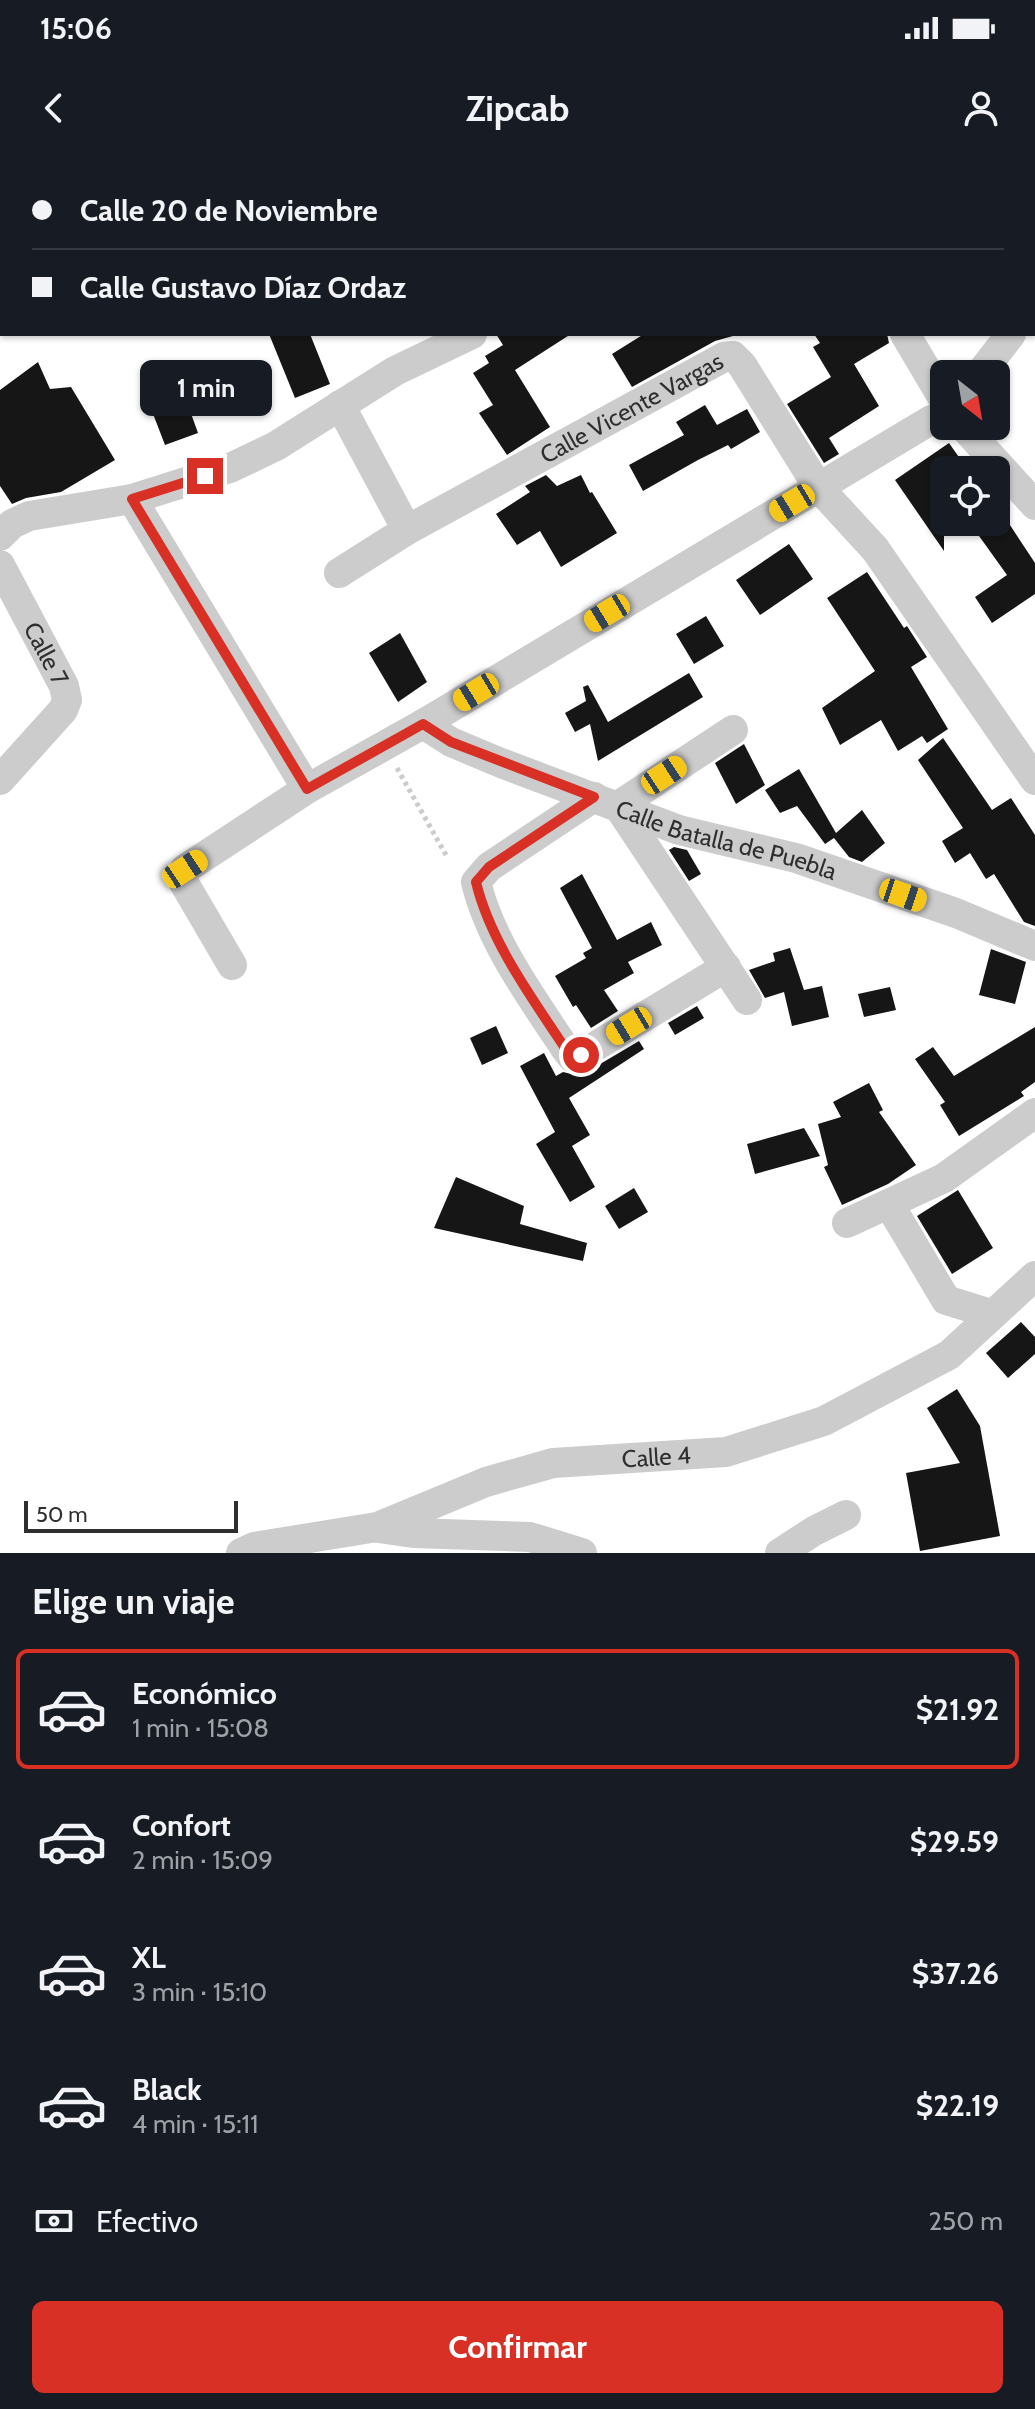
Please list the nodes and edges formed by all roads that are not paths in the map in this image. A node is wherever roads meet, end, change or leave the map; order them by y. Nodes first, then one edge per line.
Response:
1 (468, 336) edge
2 (906, 336) edge
3 (1009, 336) edge
4 (991, 360) edge
5 (930, 376) edge
6 (340, 405) junction
7 (930, 421) edge
8 (976, 440) edge
9 (818, 487) junction
10 (132, 499) junction
11 (1035, 505) edge
12 (407, 530) junction
13 (0, 536) edge
14 (0, 565) edge
15 (339, 573) dead end
16 (423, 724) junction
17 (733, 730) dead end
18 (0, 780) edge
19 (1035, 780) edge
20 (307, 789) junction
21 (606, 801) junction
22 (1035, 946) edge
23 (232, 965) dead end
24 (726, 967) junction
25 (747, 1000) dead end
26 (1035, 1113) edge
27 (889, 1204) junction
28 (847, 1223) dead end
29 (1035, 1276) edge
30 (991, 1314) junction
31 (846, 1515) dead end
32 (363, 1537) edge
33 (241, 1553) edge
34 (582, 1553) edge
35 (780, 1553) edge

1 - 6 street
2 - 5 street
3 - 4 street
6 - 10 street
6 - 12 street
7 - 9 street
8 - 11 street
9 - 12 street, Calle Vicente Vargas
9 - 16 street
9 - 19 street, Calle Vicente Vargas
10 - 13 street
10 - 20 street
12 - 15 street
14 - 18 street, Calle 7
16 - 20 street
16 - 21 street, Calle Batalla de Puebla
17 - 21 street
20 - 23 street
21 - 22 street, Calle Batalla de Puebla
21 - 24 street
21 - 24 street
24 - 25 street
26 - 27 street
27 - 28 street
27 - 30 street
29 - 30 street, Calle 4
30 - 32 street, Calle 4
31 - 35 street
32 - 33 street, Calle 4
32 - 34 street

